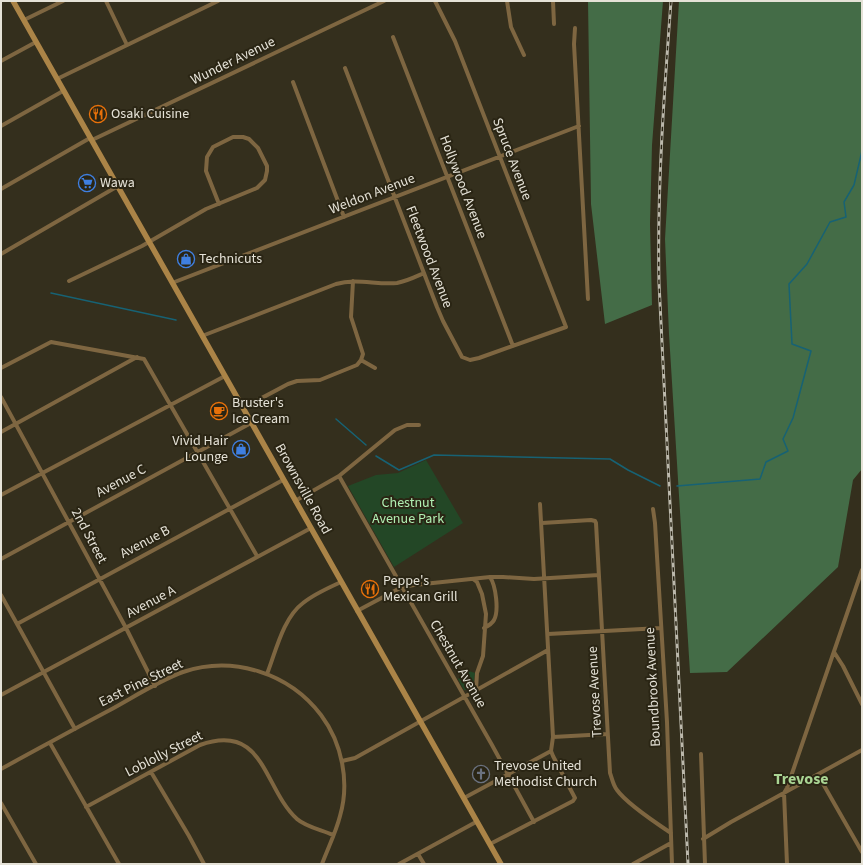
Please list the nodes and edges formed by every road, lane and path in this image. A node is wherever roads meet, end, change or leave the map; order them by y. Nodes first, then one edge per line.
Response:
1 (13, 1) edge
2 (63, 1) edge
3 (106, 1) edge
4 (218, 1) edge
5 (384, 1) edge
6 (435, 1) edge
7 (507, 1) edge
8 (553, 1) edge
9 (24, 20) junction
10 (554, 24) dead end
11 (575, 28) dead end
12 (393, 37) dead end
13 (36, 42) junction
14 (127, 45) junction
15 (524, 55) dead end
16 (1, 62) edge
17 (346, 68) dead end
18 (57, 79) junction
19 (293, 82) dead end
20 (64, 90) junction
21 (1, 126) edge
22 (579, 126) junction
23 (91, 139) junction
24 (500, 157) junction
25 (447, 177) junction
26 (118, 186) junction
27 (1, 189) edge
28 (395, 197) junction
29 (219, 204) junction
30 (344, 217) junction
31 (149, 242) junction
32 (1, 254) edge
33 (424, 273) junction
34 (70, 281) dead end
35 (353, 281) junction
36 (172, 283) junction
37 (588, 299) dead end
38 (202, 336) junction
39 (513, 346) junction
40 (137, 357) junction
41 (361, 360) junction
42 (1, 368) edge
43 (375, 368) dead end
44 (224, 376) junction
45 (1, 397) edge
46 (170, 405) junction
47 (243, 408) junction
48 (251, 423) junction
49 (16, 424) junction
50 (419, 426) dead end
51 (1, 432) edge
52 (199, 452) junction
53 (43, 473) junction
54 (339, 476) junction
55 (283, 480) junction
56 (1, 495) edge
57 (295, 501) junction
58 (540, 504) dead end
59 (230, 508) junction
60 (653, 509) dead end
61 (69, 522) junction
62 (542, 523) junction
63 (311, 528) junction
64 (257, 556) junction
65 (1, 559) edge
66 (862, 570) edge
67 (599, 575) junction
68 (490, 577) junction
69 (544, 578) junction
70 (99, 579) junction
71 (472, 579) junction
72 (341, 582) junction
73 (402, 587) junction
74 (1, 595) edge
75 (357, 611) junction
76 (17, 624) junction
77 (126, 628) junction
78 (484, 628) junction
79 (661, 628) junction
80 (603, 631) junction
81 (548, 634) junction
82 (548, 650) junction
83 (834, 652) junction
84 (43, 673) junction
85 (267, 674) junction
86 (155, 686) junction
87 (476, 690) junction
88 (1, 695) edge
89 (464, 696) junction
90 (862, 704) edge
91 (420, 721) junction
92 (75, 729) junction
93 (607, 734) junction
94 (553, 737) junction
95 (50, 743) junction
96 (862, 750) edge
97 (551, 751) junction
98 (701, 754) dead end
99 (342, 762) junction
100 (1, 769) edge
101 (151, 772) junction
102 (508, 774) junction
103 (818, 775) junction
104 (784, 793) junction
105 (464, 798) junction
106 (1, 803) edge
107 (86, 806) junction
108 (476, 822) junction
109 (534, 822) junction
110 (671, 833) junction
111 (333, 835) junction
112 (703, 839) junction
113 (671, 842) junction
114 (490, 844) junction
115 (862, 852) edge
116 (418, 854) junction
117 (36, 864) edge
118 (120, 864) edge
119 (204, 864) edge
120 (322, 864) edge
121 (399, 864) edge
122 (424, 864) edge
123 (501, 864) edge
124 (633, 864) edge
125 (672, 864) edge
126 (705, 864) edge
127 (787, 864) edge

1 - 9 street, Brownsville Road
2 - 9 street
3 - 14 street
4 - 14 street
5 - 23 street, Wunder Avenue
6 - 24 street, Spruce Avenue
7 - 15 street
8 - 10 street
9 - 13 street, Brownsville Road
11 - 22 street
12 - 25 street, Hollywood Avenue
13 - 16 street
13 - 18 street, Brownsville Road
14 - 18 street
17 - 28 street, Fleetwood Avenue
18 - 20 street, Brownsville Road
19 - 30 street
20 - 21 street
20 - 23 street, Brownsville Road
22 - 24 street, Weldon Avenue
22 - 37 street
23 - 26 street, Brownsville Road
23 - 27 street, Wunder Avenue
24 - 25 street, Weldon Avenue
24 - 39 street, Spruce Avenue
25 - 28 street, Weldon Avenue
25 - 39 street, Hollywood Avenue
26 - 31 street, Brownsville Road
26 - 32 street
28 - 30 street, Weldon Avenue
28 - 33 street, Fleetwood Avenue
29 - 29 street
29 - 31 street
30 - 36 street, Weldon Avenue
31 - 34 street
31 - 36 street, Brownsville Road
33 - 35 street
33 - 39 street, Fleetwood Avenue
35 - 38 street
35 - 41 street
36 - 38 street, Brownsville Road
38 - 44 street, Brownsville Road
40 - 42 street
40 - 46 street
40 - 49 street
41 - 43 street
41 - 47 street
44 - 46 street
44 - 47 street, Brownsville Road
45 - 49 street, 2nd Street
46 - 52 street
46 - 53 street
47 - 48 street, Brownsville Road
48 - 52 street, Avenue C
48 - 55 street, Brownsville Road
49 - 51 street
49 - 53 street, 2nd Street
50 - 54 street
52 - 59 street
52 - 61 street, Avenue C
53 - 56 street
53 - 61 street, 2nd Street
54 - 57 street
54 - 73 street, Chestnut Avenue
55 - 57 street, Brownsville Road
55 - 59 street, Avenue B
57 - 63 street, Brownsville Road
58 - 62 street
59 - 64 street
59 - 70 street, Avenue B
60 - 79 street, Boundbrook Avenue
61 - 65 street, Avenue C
61 - 70 street, 2nd Street
62 - 67 street, Trevose Avenue
62 - 69 street
63 - 64 street, Avenue A
63 - 72 street, Brownsville Road
64 - 77 street, Avenue A
66 - 83 street
67 - 69 street
67 - 80 street, Trevose Avenue
68 - 69 street
68 - 71 street
68 - 78 street
69 - 81 street
70 - 76 street, Avenue B
70 - 77 street, 2nd Street
71 - 73 street
71 - 78 street
72 - 75 street, Brownsville Road
72 - 85 street
73 - 75 street
73 - 89 street, Chestnut Avenue
74 - 76 street
75 - 91 street, Brownsville Road
76 - 84 street
77 - 84 street, Avenue A
77 - 86 street, 2nd Street
78 - 87 street
79 - 80 street
79 - 110 street, Boundbrook Avenue
80 - 81 street
80 - 93 street, Trevose Avenue
81 - 82 street
82 - 87 street
82 - 94 street
83 - 90 street
83 - 104 street
84 - 88 street, Avenue A
84 - 92 street
85 - 86 street, East Pine Street
85 - 99 street, East Pine Street
86 - 92 street, East Pine Street
87 - 89 street
89 - 91 street
89 - 102 street, Chestnut Avenue
91 - 99 street
91 - 105 street, Brownsville Road
92 - 95 street, East Pine Street
93 - 94 street
93 - 110 street, Trevose Avenue
94 - 97 street
95 - 100 street, East Pine Street
95 - 107 street
96 - 103 street
97 - 102 street
97 - 109 street
98 - 112 street
99 - 111 street, East Pine Street
101 - 107 street, Loblolly Street
101 - 111 street, Loblolly Street
101 - 119 street
102 - 105 street
102 - 109 street, Chestnut Avenue
103 - 104 street
103 - 115 street
104 - 112 street
104 - 127 street
105 - 108 street, Brownsville Road
106 - 117 street
107 - 118 street
108 - 114 street, Brownsville Road
108 - 116 street
109 - 114 street
110 - 113 street, Boundbrook Avenue
111 - 120 street, East Pine Street
112 - 126 street
113 - 124 street
113 - 125 street, Boundbrook Avenue
114 - 123 street, Brownsville Road
116 - 121 street
116 - 122 street

